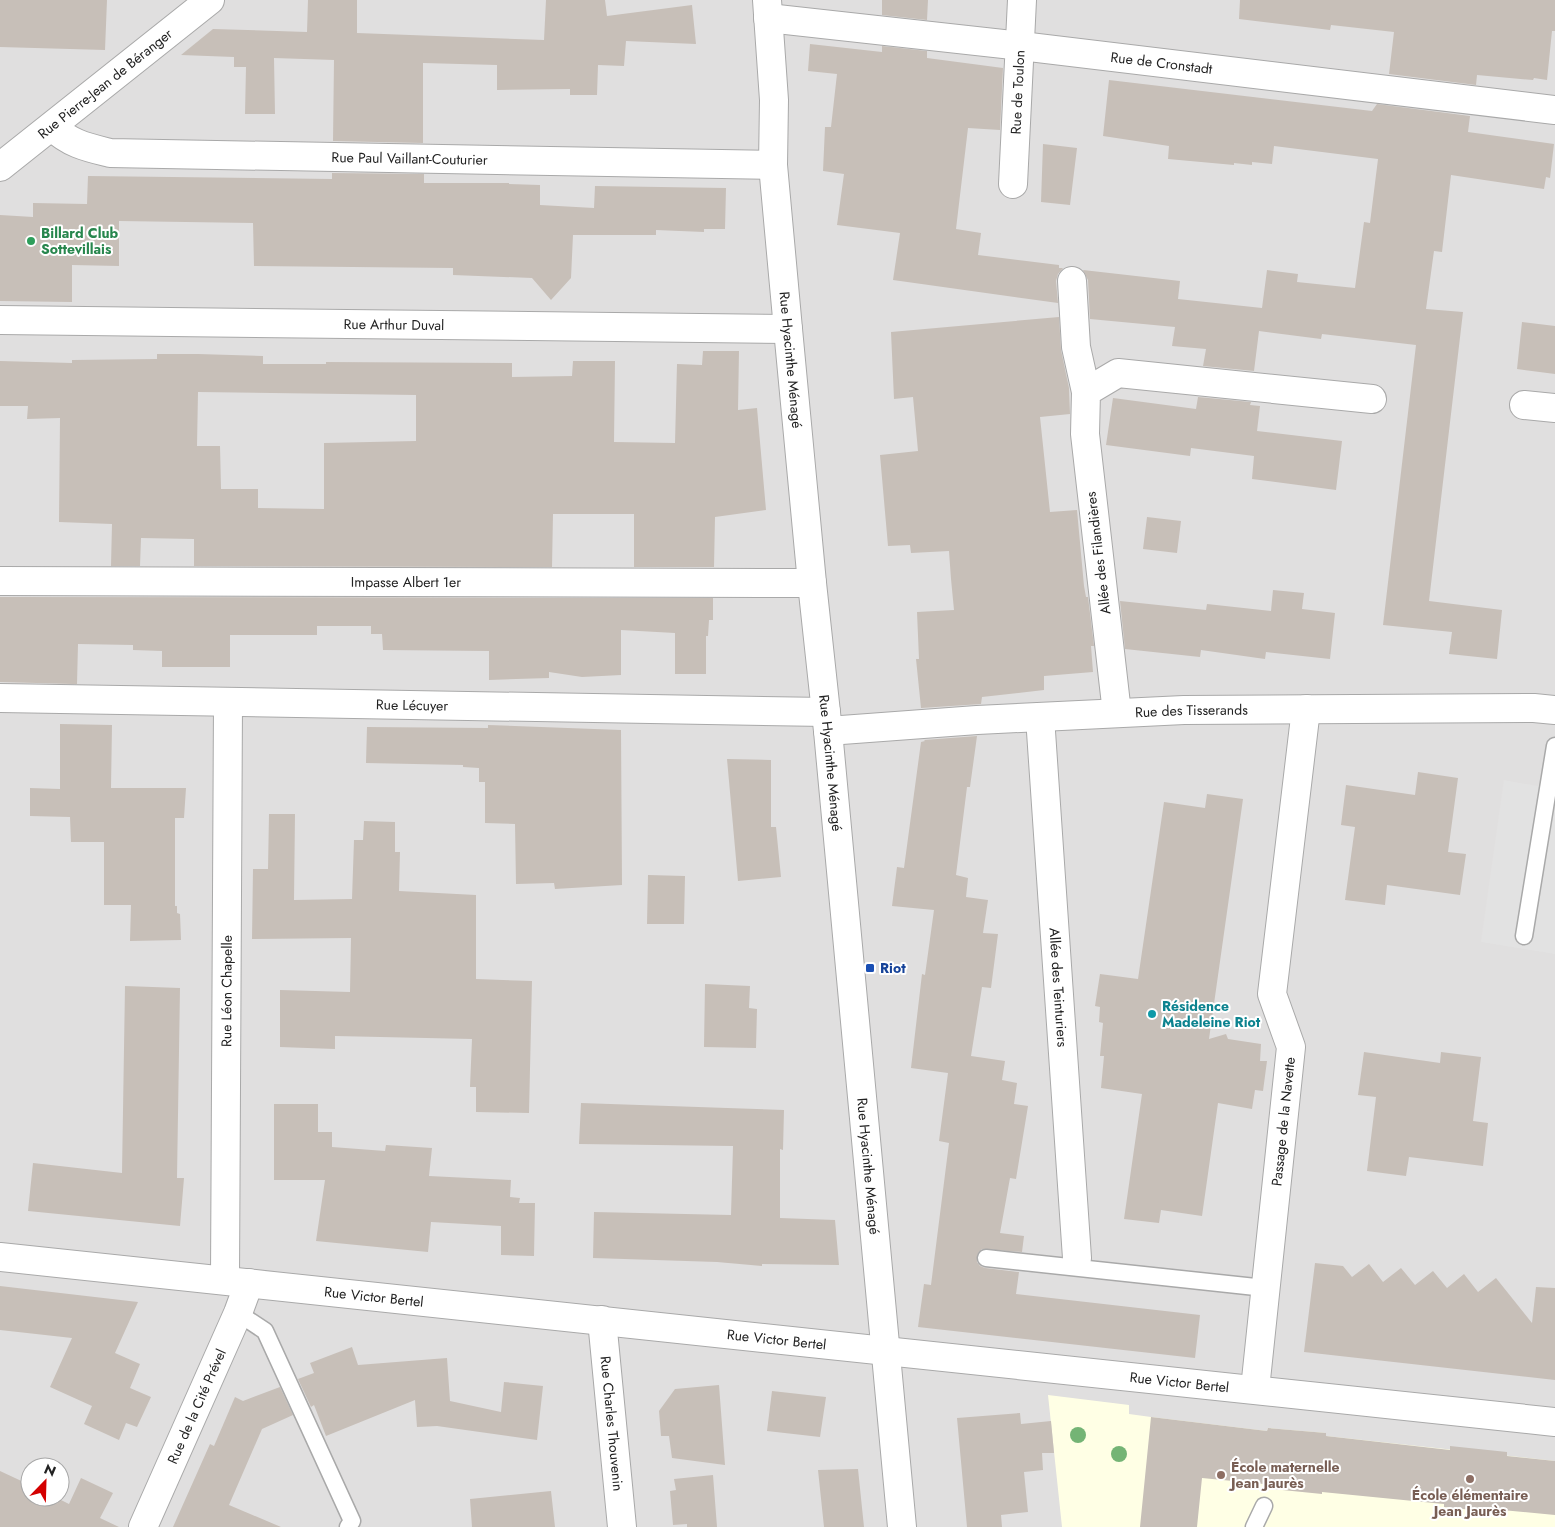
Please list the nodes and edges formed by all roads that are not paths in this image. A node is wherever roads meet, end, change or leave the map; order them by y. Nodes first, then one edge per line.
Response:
1 (210, 0) edge
2 (1022, 0) edge
3 (768, 9) edge
4 (1021, 46) junction
5 (1555, 110) edge
6 (52, 127) junction
7 (1, 165) edge
8 (773, 165) junction
9 (1013, 184) dead end
10 (1072, 281) dead end
11 (0, 320) edge
12 (788, 330) junction
13 (1086, 392) junction
14 (1372, 399) dead end
15 (1524, 405) dead end
16 (1555, 408) edge
17 (0, 581) edge
18 (812, 584) junction
19 (0, 698) edge
20 (228, 703) junction
21 (1306, 709) junction
22 (1555, 710) edge
23 (1117, 713) junction
24 (1040, 717) junction
25 (827, 722) junction
26 (1555, 746) edge
27 (1524, 936) dead end
28 (0, 1256) edge
29 (986, 1258) dead end
30 (1077, 1263) junction
31 (237, 1282) junction
32 (1265, 1288) junction
33 (238, 1313) junction
34 (602, 1320) junction
35 (885, 1350) junction
36 (1255, 1389) junction
37 (1555, 1422) edge
38 (1264, 1506) dead end
39 (143, 1527) edge
40 (348, 1527) edge
41 (622, 1527) edge
42 (902, 1527) edge
43 (1254, 1527) edge

1 - 6 street, Rue Pierre-Jean de Béranger
2 - 4 street, Rue de Toulon
3 - 4 street, Rue de Cronstadt
3 - 8 street, Rue Hyacinthe Ménagé
4 - 5 street, Rue de Cronstadt
4 - 9 street, Rue de Toulon
6 - 7 street, Rue Pierre-Jean de Béranger
6 - 8 street, Rue Paul Vaillant-Couturier
8 - 12 street, Rue Hyacinthe Ménagé
10 - 13 street, Allée des Filandières
11 - 12 street, Rue Arthur Duval
12 - 18 street, Rue Hyacinthe Ménagé
13 - 14 street
13 - 23 street, Allée des Filandières
15 - 16 street
17 - 18 street, Impasse Albert 1er
18 - 25 street, Rue Hyacinthe Ménagé
19 - 20 street, Rue Lécuyer
20 - 25 street, Rue Lécuyer
20 - 31 street, Rue Léon Chapelle
21 - 22 street, Rue des Tisserands
21 - 23 street, Rue des Tisserands
21 - 32 street, Passage de la Navette
23 - 24 street, Rue des Tisserands
24 - 25 street, Rue des Tisserands
24 - 30 street, Allée des Teinturiers
25 - 35 street, Rue Hyacinthe Ménagé
26 - 27 lane
28 - 31 street, Rue Victor Bertel
29 - 30 lane
30 - 32 lane
31 - 33 street, Rue de la Cité Prével
31 - 34 street, Rue Victor Bertel
32 - 36 street, Passage de la Navette
33 - 39 street, Rue de la Cité Prével
33 - 40 lane
34 - 35 street, Rue Victor Bertel
34 - 41 street, Rue Charles Thouvenin
35 - 36 street, Rue Victor Bertel
35 - 42 street, Rue Hyacinthe Ménagé
36 - 37 street, Rue Victor Bertel
38 - 43 lane

